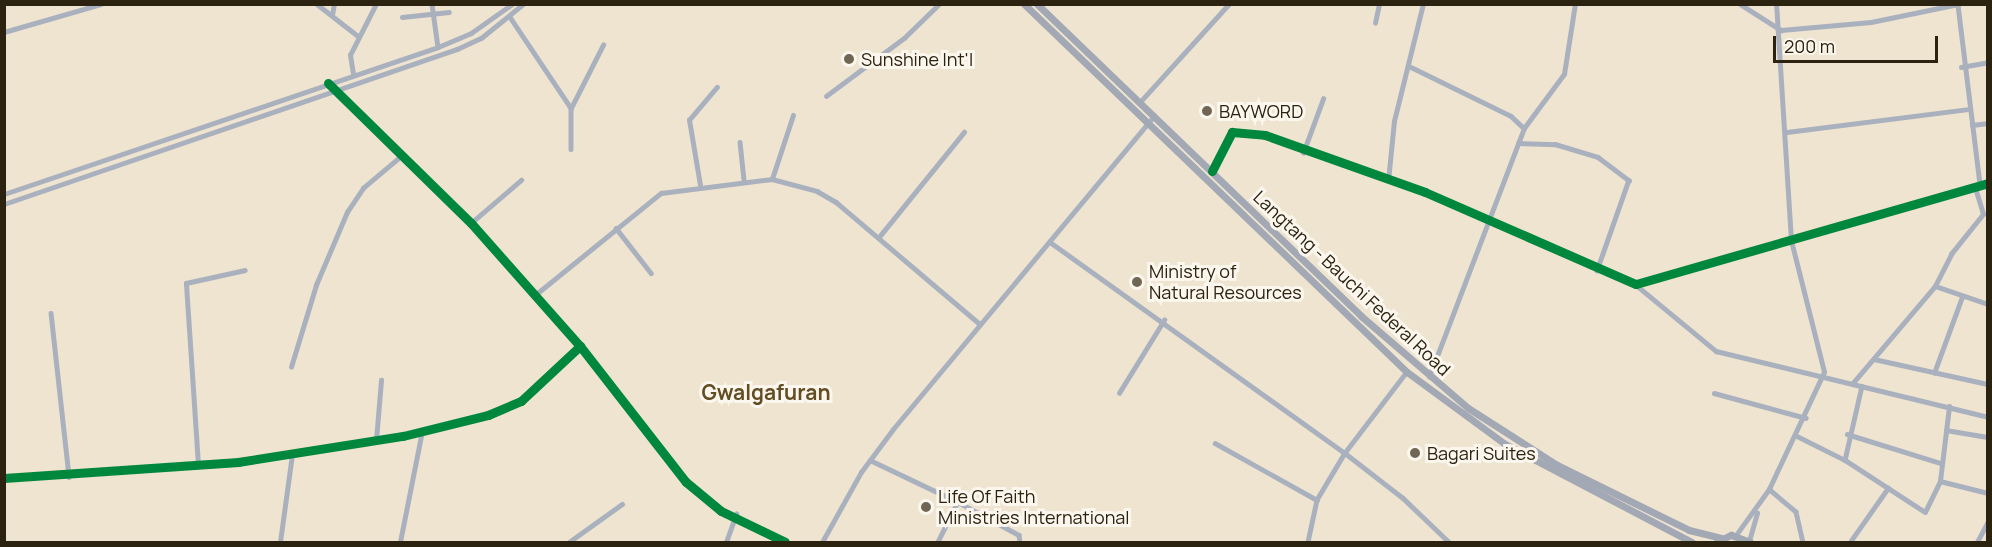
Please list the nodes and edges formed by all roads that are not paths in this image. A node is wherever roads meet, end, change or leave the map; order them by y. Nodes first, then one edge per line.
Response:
1 (101, 4) edge
2 (317, 4) edge
3 (334, 4) edge
4 (376, 4) edge
5 (432, 4) edge
6 (512, 4) edge
7 (523, 4) edge
8 (939, 4) edge
9 (1024, 4) edge
10 (1038, 4) edge
11 (1229, 4) edge
12 (1379, 4) edge
13 (1423, 4) edge
14 (1575, 4) edge
15 (1740, 4) edge
16 (1776, 4) edge
17 (1958, 5) edge
18 (448, 12) dead end
19 (332, 15) junction
20 (433, 15) junction
21 (402, 17) dead end
22 (510, 17) junction
23 (1375, 23) dead end
24 (1781, 30) junction
25 (4, 32) edge
26 (358, 36) junction
27 (603, 45) dead end
28 (438, 46) junction
29 (1988, 62) edge
30 (1963, 66) junction
31 (1411, 67) junction
32 (353, 74) junction
33 (328, 83) junction
34 (717, 87) dead end
35 (330, 90) junction
36 (826, 96) dead end
37 (1323, 99) dead end
38 (1140, 102) junction
39 (571, 108) junction
40 (1970, 109) junction
41 (793, 115) dead end
42 (1154, 116) junction
43 (1988, 123) edge
44 (1147, 124) junction
45 (1972, 125) junction
46 (1524, 128) junction
47 (964, 132) dead end
48 (1786, 132) junction
49 (740, 142) dead end
50 (1518, 143) junction
51 (571, 149) dead end
52 (1303, 153) junction
53 (401, 156) junction
54 (1212, 171) junction
55 (772, 179) junction
56 (521, 180) dead end
57 (744, 180) junction
58 (1388, 181) junction
59 (1988, 183) edge
60 (700, 185) junction
61 (1978, 186) junction
62 (4, 195) edge
63 (4, 204) edge
64 (1487, 221) junction
65 (471, 223) junction
66 (616, 228) junction
67 (879, 237) junction
68 (1050, 242) junction
69 (1791, 242) junction
70 (245, 270) dead end
71 (1598, 271) junction
72 (651, 273) dead end
73 (1636, 284) junction
74 (1935, 286) junction
75 (535, 295) junction
76 (1962, 297) junction
77 (1988, 304) edge
78 (51, 313) dead end
79 (1164, 320) junction
80 (980, 324) junction
81 (580, 346) junction
82 (1874, 359) junction
83 (291, 367) dead end
84 (1407, 372) junction
85 (1934, 372) junction
86 (1429, 377) junction
87 (381, 380) dead end
88 (1818, 380) junction
89 (1852, 384) junction
90 (1988, 384) edge
91 (1862, 386) junction
92 (1119, 393) dead end
93 (1714, 393) dead end
94 (1949, 407) junction
95 (1988, 417) edge
96 (1806, 418) junction
97 (1946, 430) junction
98 (422, 431) junction
99 (1847, 434) junction
100 (1797, 436) junction
101 (1988, 437) edge
102 (376, 440) junction
103 (1215, 444) dead end
104 (1345, 453) junction
105 (292, 454) junction
106 (870, 460) junction
107 (1845, 460) junction
108 (1940, 463) junction
109 (198, 465) junction
110 (69, 477) junction
111 (4, 478) edge
112 (1940, 481) junction
113 (1888, 488) junction
114 (1769, 489) junction
115 (1988, 493) edge
116 (1317, 500) junction
117 (958, 502) junction
118 (622, 504) dead end
119 (1757, 510) junction
120 (736, 514) junction
121 (1988, 521) edge
122 (1736, 535) junction
123 (1720, 540) edge
124 (1750, 542) edge
125 (280, 543) edge
126 (400, 543) edge
127 (569, 543) edge
128 (726, 543) edge
129 (785, 543) edge
130 (822, 543) edge
131 (938, 543) edge
132 (1020, 543) edge
133 (1308, 543) edge
134 (1449, 543) edge
135 (1692, 543) edge
136 (1803, 543) edge
137 (1850, 543) edge
138 (1977, 543) edge

1 - 25 street
2 - 19 street
3 - 19 street
4 - 26 street
5 - 20 street
6 - 28 street
7 - 22 street
8 - 36 street
9 - 44 main road, Langtang - Bauchi Federal Road
10 - 38 main road, Langtang - Bauchi Federal Road
11 - 38 street
12 - 23 street
13 - 31 street
14 - 46 street
15 - 24 street
16 - 24 street
17 - 24 street
17 - 30 street
18 - 20 street
19 - 26 street
20 - 21 street
20 - 28 street
22 - 35 street
22 - 39 street
24 - 48 street
26 - 32 street
27 - 39 street
28 - 32 street
29 - 30 street
30 - 40 street
31 - 46 street
31 - 58 street
32 - 33 street
33 - 35 street
33 - 62 street
34 - 60 street
35 - 53 street
35 - 63 street
37 - 52 street
38 - 42 main road, Langtang - Bauchi Federal Road
39 - 51 street
40 - 45 street
40 - 48 street
41 - 55 street
42 - 44 street
42 - 54 main road, Langtang - Bauchi Federal Road
43 - 45 street
44 - 68 street
44 - 84 main road, Langtang - Bauchi Federal Road
45 - 61 street
46 - 50 street
47 - 67 street
48 - 69 street
49 - 57 street
50 - 64 street
50 - 71 street
52 - 54 street
52 - 58 street
53 - 65 street
53 - 83 street
54 - 86 main road, Langtang - Bauchi Federal Road
55 - 57 street
55 - 67 street
56 - 65 street
57 - 60 street
58 - 64 street
59 - 61 street
60 - 66 street
61 - 69 street
61 - 74 street
64 - 71 street
64 - 86 street
65 - 75 street
66 - 72 street
66 - 75 street
67 - 80 street
68 - 79 street
68 - 80 street
69 - 73 street
69 - 88 street
70 - 109 street
71 - 73 street
73 - 88 street
74 - 76 street
74 - 82 street
75 - 81 street
76 - 77 street
76 - 85 street
78 - 110 street
79 - 92 street
79 - 104 street
80 - 106 street
81 - 98 street
81 - 120 street
82 - 85 street
82 - 89 street
84 - 104 street
84 - 135 main road, Langtang - Bauchi Federal Road
85 - 90 street
86 - 123 main road, Langtang - Bauchi Federal Road
87 - 102 street
88 - 89 street
88 - 96 street
89 - 91 street
91 - 94 street
91 - 99 street
93 - 96 street
94 - 95 street
94 - 97 street
96 - 100 street
97 - 101 street
97 - 108 street
98 - 102 street
98 - 126 street
99 - 107 street
99 - 108 street
100 - 107 street
100 - 114 street
102 - 105 street
103 - 116 street
104 - 116 street
104 - 134 street
105 - 109 street
105 - 125 street
106 - 117 street
106 - 130 street
107 - 113 street
108 - 112 street
109 - 110 street
110 - 111 street
112 - 113 street
112 - 115 street
113 - 137 street
114 - 119 street
114 - 136 street
116 - 133 street
117 - 131 street
117 - 132 street
118 - 127 street
119 - 122 street
119 - 124 street
120 - 128 street
120 - 129 street
121 - 138 street
122 - 123 main road
122 - 124 main road

